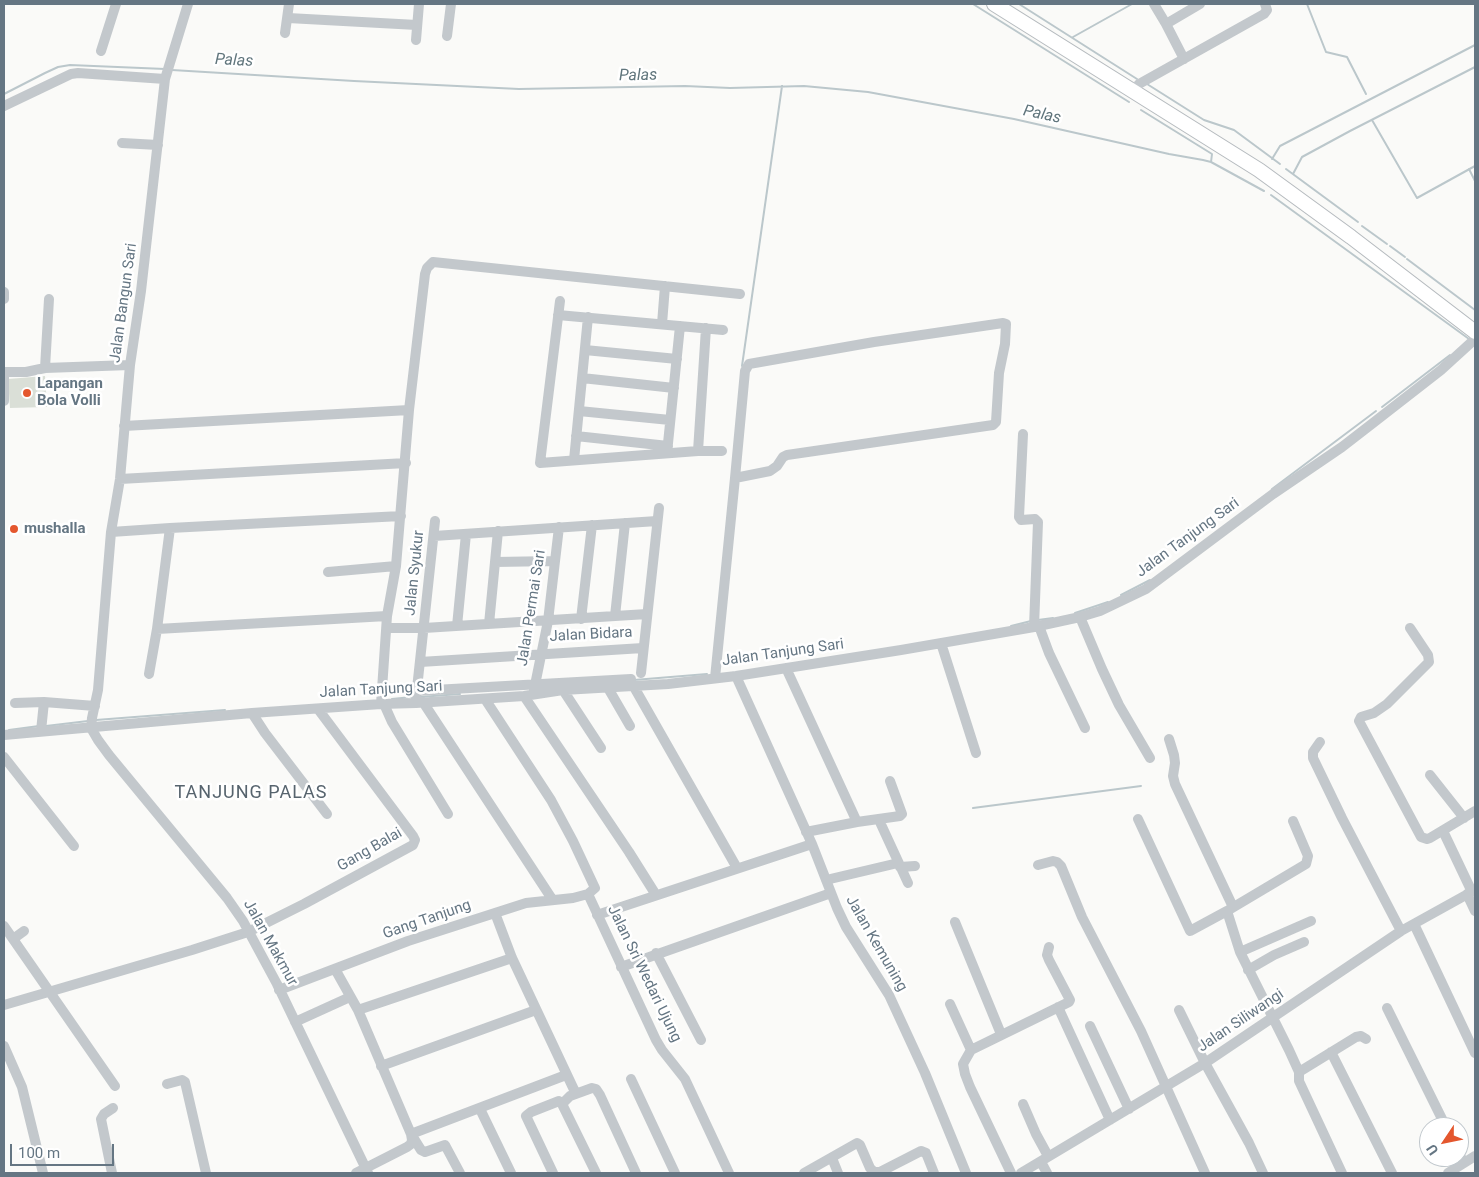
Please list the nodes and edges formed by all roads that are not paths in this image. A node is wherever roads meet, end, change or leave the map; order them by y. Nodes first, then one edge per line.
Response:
1 (116, 4) edge
2 (188, 4) edge
3 (289, 4) edge
4 (419, 4) edge
5 (451, 4) edge
6 (994, 4) edge
7 (1154, 4) edge
8 (1200, 4) edge
9 (1265, 4) edge
10 (288, 18) junction
11 (1166, 24) junction
12 (417, 25) junction
13 (285, 33) dead end
14 (447, 36) dead end
15 (416, 40) dead end
16 (101, 51) dead end
17 (1184, 59) junction
18 (165, 78) junction
19 (1133, 91) junction
20 (4, 106) edge
21 (122, 143) dead end
22 (158, 145) junction
23 (665, 286) junction
24 (4, 292) edge
25 (740, 294) dead end
26 (4, 299) edge
27 (49, 300) dead end
28 (560, 302) dead end
29 (558, 315) junction
30 (588, 317) junction
31 (662, 324) junction
32 (680, 326) junction
33 (706, 328) junction
34 (723, 330) dead end
35 (1475, 332) edge
36 (1475, 339) edge
37 (584, 350) junction
38 (677, 359) junction
39 (130, 365) junction
40 (45, 368) junction
41 (4, 373) edge
42 (582, 378) junction
43 (674, 388) junction
44 (4, 401) edge
45 (409, 410) junction
46 (579, 411) junction
47 (670, 420) junction
48 (124, 426) junction
49 (1023, 434) dead end
50 (576, 436) junction
51 (667, 449) junction
52 (722, 450) dead end
53 (698, 451) junction
54 (574, 460) junction
55 (406, 463) junction
56 (735, 478) junction
57 (120, 479) junction
58 (660, 508) dead end
59 (401, 516) junction
60 (435, 521) dead end
61 (658, 521) junction
62 (625, 522) junction
63 (592, 525) junction
64 (559, 527) junction
65 (170, 528) junction
66 (498, 531) junction
67 (111, 532) junction
68 (466, 534) junction
69 (434, 536) junction
70 (555, 561) junction
71 (495, 562) junction
72 (396, 566) junction
73 (328, 572) dead end
74 (647, 614) junction
75 (387, 616) junction
76 (615, 616) junction
77 (1080, 617) junction
78 (581, 619) junction
79 (548, 621) junction
80 (489, 624) junction
81 (457, 626) junction
82 (1036, 626) junction
83 (387, 628) junction
84 (424, 628) junction
85 (1410, 628) dead end
86 (157, 629) junction
87 (941, 643) junction
88 (643, 648) junction
89 (542, 653) junction
90 (420, 662) junction
91 (786, 668) junction
92 (641, 673) dead end
93 (149, 674) dead end
94 (715, 675) junction
95 (736, 676) junction
96 (633, 683) junction
97 (611, 685) junction
98 (532, 690) junction
99 (563, 690) junction
100 (417, 698) junction
101 (485, 699) junction
102 (44, 702) junction
103 (15, 703) dead end
104 (382, 704) junction
105 (94, 706) junction
106 (318, 709) junction
107 (252, 713) junction
108 (91, 723) junction
109 (630, 726) dead end
110 (42, 728) junction
111 (1085, 728) dead end
112 (4, 735) edge
113 (1169, 739) dead end
114 (1320, 742) dead end
115 (601, 748) dead end
116 (976, 753) dead end
117 (4, 757) edge
118 (1150, 758) dead end
119 (1430, 775) dead end
120 (890, 781) dead end
121 (1475, 811) edge
122 (327, 814) dead end
123 (448, 814) dead end
124 (1464, 818) junction
125 (1138, 819) dead end
126 (879, 820) junction
127 (1293, 821) dead end
128 (857, 822) junction
129 (1443, 831) junction
130 (806, 832) junction
131 (812, 844) junction
132 (74, 846) dead end
133 (899, 865) junction
134 (1038, 865) dead end
135 (914, 866) dead end
136 (737, 868) junction
137 (826, 880) junction
138 (908, 883) dead end
139 (1472, 892) edge
140 (588, 894) junction
141 (831, 894) junction
142 (656, 895) junction
143 (552, 899) junction
144 (1230, 909) junction
145 (1475, 911) edge
146 (495, 913) junction
147 (597, 915) junction
148 (1311, 921) dead end
149 (955, 922) dead end
150 (1414, 924) junction
151 (4, 926) edge
152 (24, 931) dead end
153 (1401, 931) junction
154 (248, 932) junction
155 (13, 939) junction
156 (1304, 942) dead end
157 (1049, 947) dead end
158 (1240, 952) junction
159 (656, 953) junction
160 (512, 958) junction
161 (621, 966) junction
162 (335, 969) junction
163 (1248, 970) junction
164 (279, 990) junction
165 (50, 991) junction
166 (350, 997) junction
167 (950, 1004) dead end
168 (4, 1005) edge
169 (1058, 1007) junction
170 (1387, 1008) dead end
171 (358, 1010) junction
172 (536, 1010) junction
173 (1179, 1010) dead end
174 (1272, 1018) junction
175 (295, 1022) junction
176 (1090, 1026) dead end
177 (1001, 1034) junction
178 (701, 1040) dead end
179 (1366, 1040) dead end
180 (4, 1046) edge
181 (971, 1050) junction
182 (1330, 1052) junction
183 (1475, 1053) edge
184 (1205, 1063) junction
185 (381, 1066) junction
186 (1299, 1072) junction
187 (566, 1075) junction
188 (631, 1079) dead end
189 (167, 1084) dead end
190 (115, 1086) dead end
191 (1167, 1086) junction
192 (576, 1094) junction
193 (562, 1104) junction
194 (1023, 1104) dead end
195 (113, 1108) dead end
196 (480, 1108) junction
197 (1129, 1109) junction
198 (1441, 1117) edge
199 (1110, 1120) junction
200 (411, 1134) junction
201 (832, 1158) junction
202 (1045, 1159) junction
203 (367, 1171) edge
204 (43, 1173) edge
205 (112, 1173) edge
206 (206, 1173) edge
207 (356, 1173) edge
208 (460, 1173) edge
209 (511, 1173) edge
210 (553, 1173) edge
211 (596, 1173) edge
212 (636, 1173) edge
213 (676, 1173) edge
214 (729, 1173) edge
215 (804, 1173) edge
216 (838, 1173) edge
217 (934, 1173) edge
218 (966, 1173) edge
219 (1011, 1173) edge
220 (1021, 1173) edge
221 (1047, 1173) edge
222 (1206, 1173) edge
223 (1264, 1173) edge
224 (1342, 1173) edge
225 (1392, 1173) edge

1 - 16 street
2 - 18 street, Jalan Bangun Sari
3 - 10 street
4 - 12 street
5 - 14 street
6 - 19 main road
7 - 11 street
8 - 11 street
9 - 17 street
10 - 12 street
10 - 13 street
11 - 17 street
12 - 15 street
17 - 19 street
18 - 20 street
18 - 22 street, Jalan Bangun Sari
19 - 35 main road
21 - 22 street
22 - 39 street, Jalan Bangun Sari
23 - 25 street
23 - 31 street
23 - 45 street
24 - 26 street
27 - 40 street
28 - 29 street
29 - 30 street
29 - 54 street
30 - 31 street
30 - 37 street
31 - 32 street
32 - 33 street
32 - 38 street
33 - 34 street
33 - 53 street
36 - 77 street, Jalan Tanjung Sari
37 - 38 street
37 - 42 street
38 - 43 street
39 - 40 street
39 - 48 street, Jalan Bangun Sari
40 - 41 street
41 - 44 street
42 - 43 street
42 - 46 street
43 - 47 street
45 - 48 street
45 - 55 street
46 - 47 street
46 - 50 street
47 - 51 street
48 - 57 street, Jalan Bangun Sari
49 - 82 street
50 - 51 street
50 - 54 street
51 - 53 street
51 - 54 street
52 - 53 street
55 - 57 street
55 - 59 street
56 - 56 street
56 - 94 street
57 - 67 street, Jalan Bangun Sari
58 - 61 street
59 - 65 street
59 - 72 street
60 - 69 street, Jalan Syukur
61 - 62 street
61 - 74 street
62 - 63 street
62 - 76 street
63 - 64 street
63 - 78 street
64 - 66 street
64 - 70 street, Jalan Permai Sari
65 - 67 street
65 - 86 street
66 - 68 street
66 - 71 street
67 - 105 street, Jalan Bangun Sari
68 - 69 street
68 - 81 street
69 - 84 street, Jalan Syukur
70 - 71 street
70 - 79 street, Jalan Permai Sari
71 - 80 street
72 - 73 street
72 - 75 street
74 - 76 street
74 - 88 street
75 - 83 street
75 - 86 street
76 - 78 street
77 - 82 street, Jalan Tanjung Sari
77 - 118 street
78 - 79 street
79 - 80 street
79 - 89 street, Jalan Permai Sari
80 - 81 street
81 - 84 street
82 - 87 street, Jalan Tanjung Sari
82 - 111 street
83 - 84 street
83 - 104 street
84 - 90 street, Jalan Syukur
85 - 129 street
86 - 93 street
87 - 91 street, Jalan Tanjung Sari
87 - 116 street
88 - 89 street, Jalan Bidara
88 - 92 street
89 - 90 street, Jalan Bidara
89 - 98 street, Jalan Permai Sari
90 - 100 street, Jalan Syukur
91 - 95 street, Jalan Tanjung Sari
91 - 128 street
94 - 95 street, Jalan Tanjung Sari
94 - 96 street, Jalan Tanjung Sari
95 - 130 street, Jalan Kemuning
96 - 97 street, Jalan Tanjung Sari
96 - 136 street
97 - 98 street
97 - 99 street, Jalan Tanjung Sari
97 - 109 street
98 - 99 street, Jalan Tanjung Sari
98 - 100 street
98 - 101 street, Jalan Tanjung Sari
98 - 142 street
99 - 115 street
100 - 101 street, Jalan Tanjung Sari
100 - 104 street, Jalan Tanjung Sari
100 - 143 street
101 - 140 street
102 - 103 street
102 - 105 street
102 - 110 street
104 - 106 street, Jalan Tanjung Sari
104 - 123 street
105 - 108 street, Jalan Bangun Sari
106 - 107 street, Jalan Tanjung Sari
106 - 154 street, Gang Balai
107 - 108 street, Jalan Tanjung Sari
107 - 122 street
108 - 110 street, Jalan Tanjung Sari
108 - 154 street, Jalan Makmur
110 - 112 street, Jalan Tanjung Sari
113 - 144 street
114 - 153 street
117 - 132 street
119 - 124 street
120 - 126 street
121 - 124 street
124 - 129 street
125 - 144 street
126 - 128 street
126 - 133 street
127 - 144 street
128 - 130 street
129 - 139 street
130 - 131 street, Jalan Kemuning
131 - 136 street
131 - 137 street, Jalan Kemuning
133 - 135 street
133 - 137 street
133 - 138 street
134 - 191 street
136 - 142 street
137 - 141 street, Jalan Kemuning
139 - 145 street
139 - 150 street, Jalan Siliwangi
140 - 143 street, Gang Tanjung
140 - 147 street, Jalan Sri Wedari Ujung
141 - 159 street
141 - 218 street, Jalan Kemuning
142 - 147 street
143 - 146 street, Gang Tanjung
144 - 158 street
146 - 160 street
146 - 162 street, Gang Tanjung
147 - 161 street, Jalan Sri Wedari Ujung
148 - 158 street
149 - 177 street
150 - 153 street, Jalan Siliwangi
150 - 183 street
151 - 155 street
152 - 155 street
153 - 174 street, Jalan Siliwangi
154 - 164 street, Jalan Makmur
154 - 165 street
155 - 165 street
156 - 163 street
157 - 169 street
158 - 163 street
159 - 161 street
159 - 178 street
160 - 171 street
160 - 172 street
161 - 214 street, Jalan Sri Wedari Ujung
162 - 164 street, Gang Tanjung
162 - 166 street
163 - 174 street
164 - 175 street, Jalan Makmur
165 - 168 street
165 - 190 street
166 - 171 street
166 - 175 street
167 - 181 street
169 - 177 street
169 - 199 street
170 - 198 street
171 - 185 street
172 - 185 street
172 - 187 street
173 - 184 street
174 - 184 street, Jalan Siliwangi
174 - 186 street
175 - 203 street, Jalan Makmur
176 - 197 street
177 - 181 street
179 - 182 street
180 - 204 street
181 - 219 street
182 - 186 street
182 - 225 street
184 - 191 street, Jalan Siliwangi
184 - 223 street
185 - 200 street
186 - 224 street
187 - 192 street
187 - 196 street
188 - 213 street
189 - 206 street
191 - 197 street, Jalan Siliwangi
191 - 222 street
192 - 193 street
192 - 212 street
193 - 210 street
193 - 211 street
194 - 202 street
195 - 205 street
196 - 200 street
196 - 209 street
197 - 199 street, Jalan Siliwangi
199 - 202 street, Jalan Siliwangi
200 - 203 street
200 - 208 street
201 - 215 street
201 - 216 street
201 - 217 street
202 - 220 street, Jalan Siliwangi
202 - 221 street
203 - 207 street

